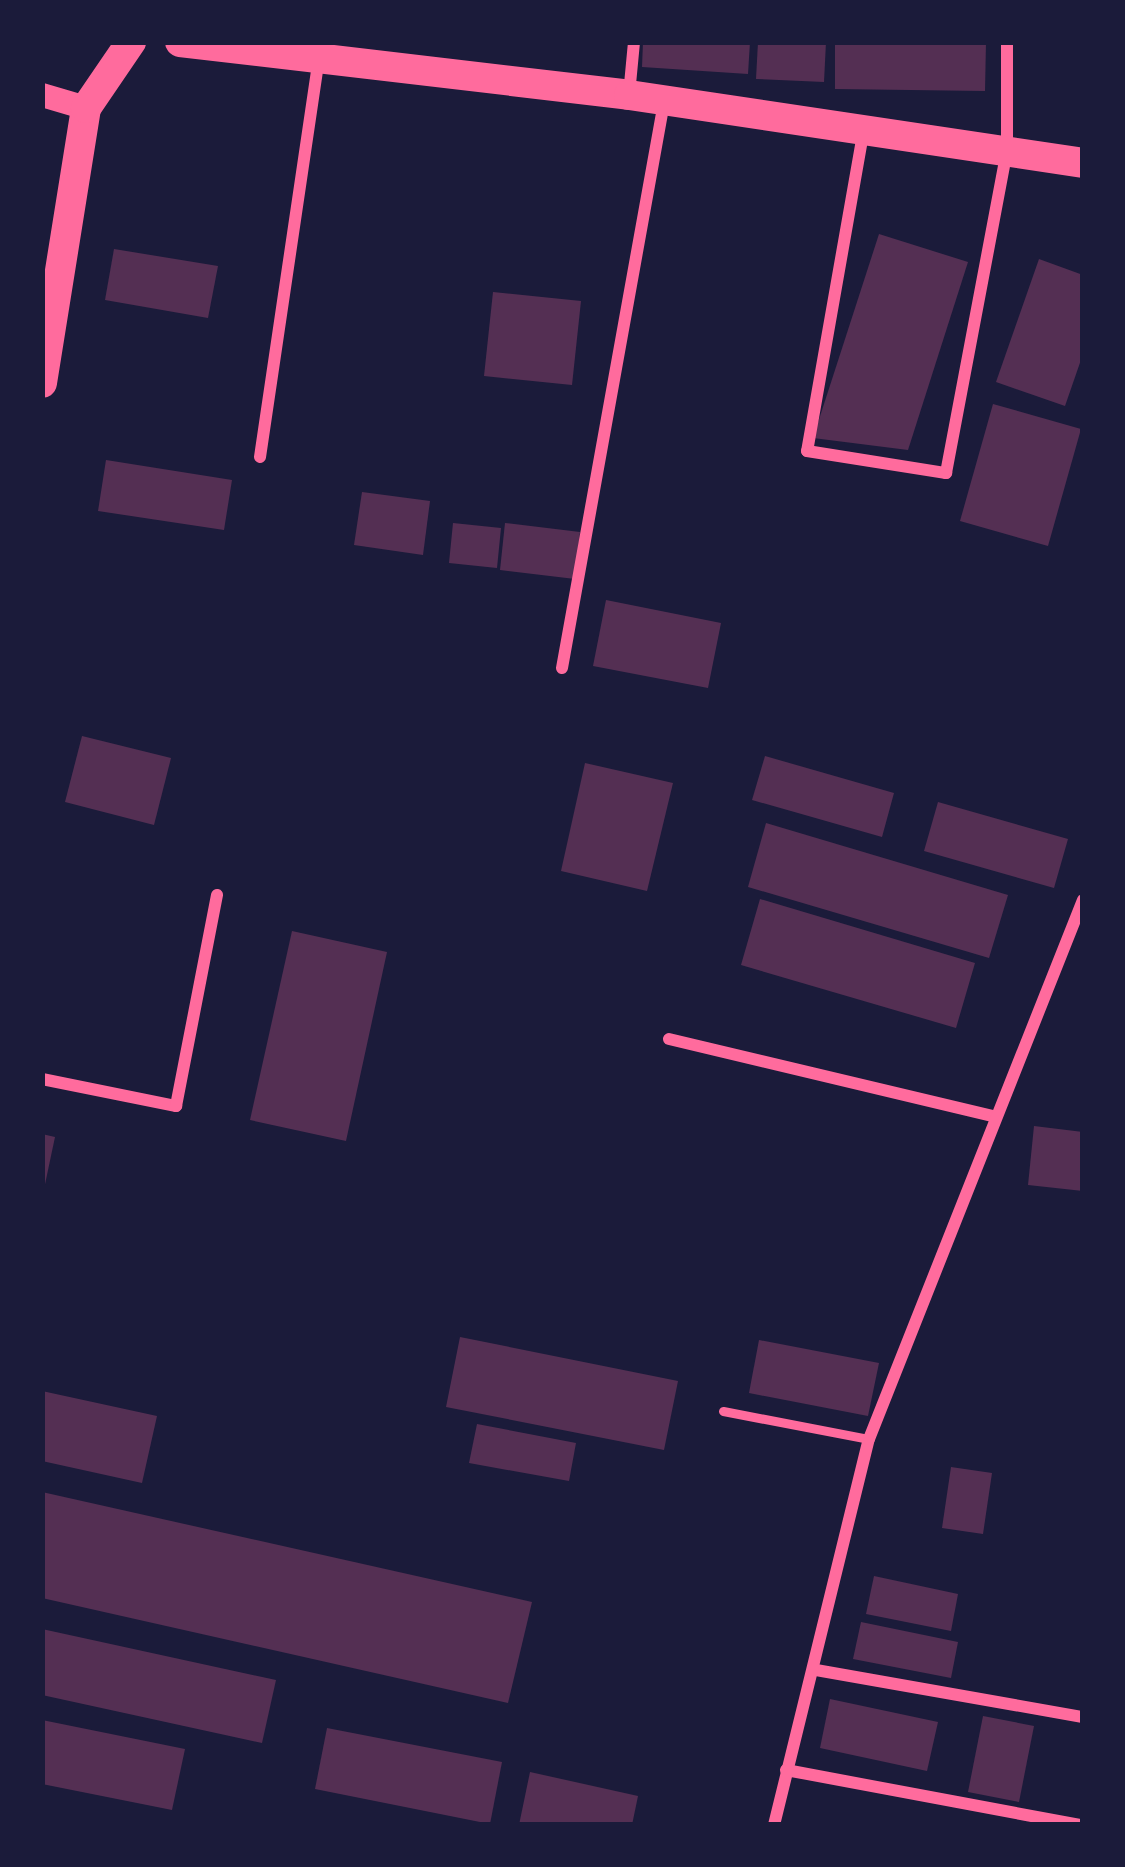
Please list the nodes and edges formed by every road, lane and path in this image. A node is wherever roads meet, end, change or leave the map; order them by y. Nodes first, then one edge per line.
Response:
1 (130, 42) edge
2 (180, 42) edge
3 (634, 42) edge
4 (1007, 42) edge
5 (321, 49) edge
6 (42, 95) edge
7 (629, 95) junction
8 (664, 101) junction
9 (86, 108) junction
10 (863, 134) junction
11 (1007, 150) junction
12 (1083, 163) edge
13 (42, 383) edge
14 (260, 457) dead end
15 (562, 668) dead end
16 (217, 895) dead end
17 (1083, 900) edge
18 (669, 1039) dead end
19 (42, 1079) edge
20 (992, 1116) junction
21 (723, 1411) dead end
22 (869, 1439) junction
23 (816, 1670) junction
24 (1083, 1717) edge
25 (787, 1770) junction
26 (774, 1825) edge
27 (1080, 1825) edge

1 - 9 main road
2 - 5 main road
3 - 7 street
4 - 11 street
5 - 7 main road
5 - 14 street
6 - 9 main road
7 - 8 main road
8 - 10 main road
8 - 15 street
9 - 13 main road
10 - 11 main road
10 - 11 street
11 - 12 main road
16 - 19 street
17 - 20 street
18 - 20 street
20 - 22 street
21 - 22 lane
22 - 23 street
23 - 24 street
23 - 25 street
25 - 26 street
25 - 27 street

